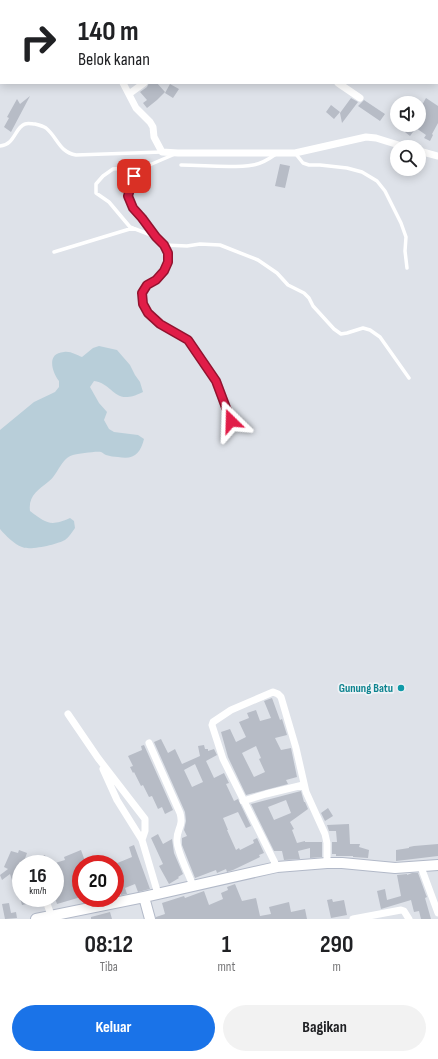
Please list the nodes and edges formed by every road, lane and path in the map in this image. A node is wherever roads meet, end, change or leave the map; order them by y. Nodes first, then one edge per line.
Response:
1 (124, 84) edge
2 (143, 84) edge
3 (339, 84) edge
4 (129, 94) junction
5 (360, 98) dead end
6 (390, 142) edge
7 (0, 146) edge
8 (162, 152) junction
9 (178, 153) junction
10 (279, 153) junction
11 (295, 153) junction
12 (426, 153) edge
13 (438, 156) edge
14 (181, 165) dead end
15 (140, 169) junction
16 (133, 228) junction
17 (156, 237) junction
18 (164, 245) junction
19 (54, 252) dead end
20 (407, 268) dead end
21 (410, 378) dead end
22 (231, 421) dead end
23 (68, 714) dead end
24 (149, 743) dead end
25 (98, 758) junction
26 (303, 785) junction
27 (243, 801) junction
28 (142, 840) junction
29 (327, 863) junction
30 (438, 865) edge
31 (277, 867) junction
32 (421, 867) junction
33 (193, 886) junction
34 (158, 894) junction
35 (144, 897) junction
36 (48, 907) edge
37 (438, 913) edge
38 (51, 915) junction
39 (36, 919) edge
40 (150, 919) edge
41 (353, 919) edge
42 (409, 919) edge

1 - 4 street
2 - 4 street
3 - 5 street
4 - 8 street
6 - 11 street
7 - 8 lane
8 - 9 street
9 - 10 street
9 - 15 lane
10 - 11 street
10 - 14 lane
11 - 20 lane
12 - 13 street
15 - 16 lane
15 - 17 lane
16 - 17 lane
16 - 19 lane
17 - 18 lane
18 - 21 lane
18 - 22 lane
23 - 25 street
24 - 33 street
25 - 28 street
25 - 28 street
26 - 27 street
26 - 27 street
26 - 29 street
27 - 31 street
28 - 34 street
29 - 31 main road
29 - 32 main road
30 - 32 main road
31 - 33 main road
32 - 37 street
33 - 34 main road
34 - 35 main road
35 - 38 main road
35 - 40 main road
36 - 38 street
38 - 39 main road
41 - 42 street

